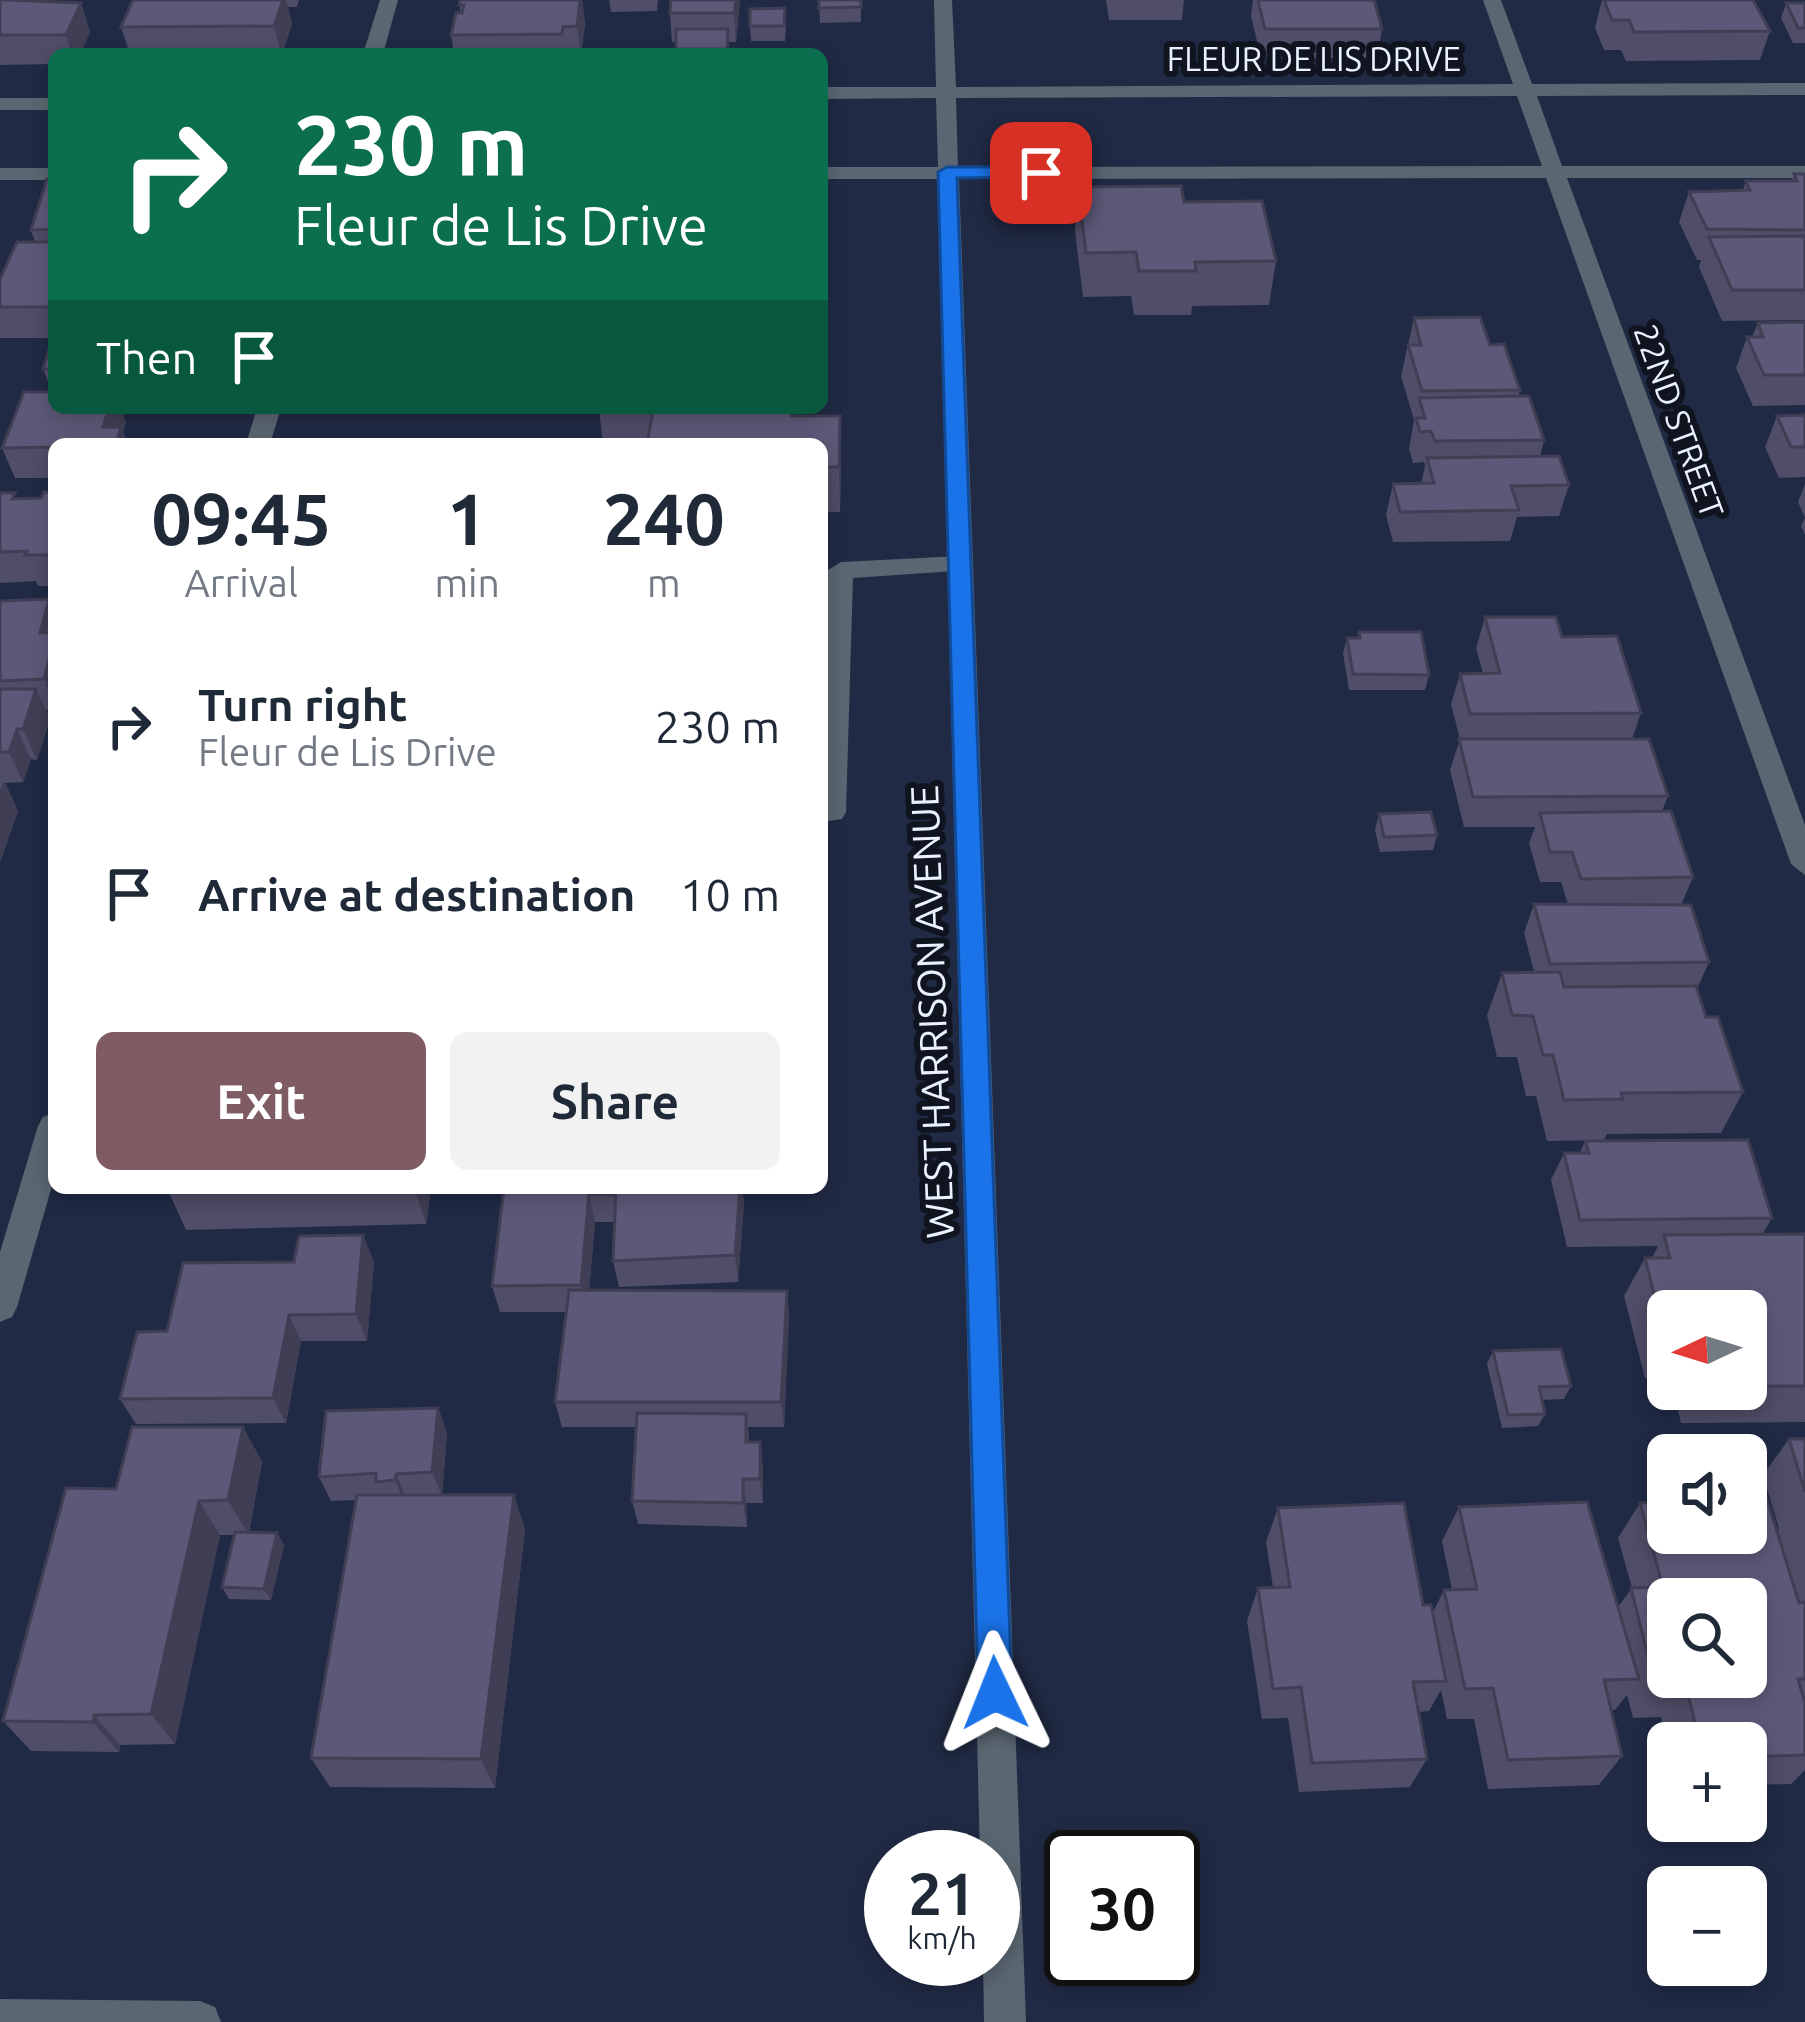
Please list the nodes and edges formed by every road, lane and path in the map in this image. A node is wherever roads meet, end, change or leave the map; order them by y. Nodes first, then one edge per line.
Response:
1 (389, 0) edge
2 (943, 0) edge
3 (1492, 0) edge
4 (375, 48) edge
5 (1805, 89) edge
6 (947, 91) junction
7 (1526, 92) junction
8 (828, 94) edge
9 (0, 104) edge
10 (48, 104) edge
11 (947, 172) junction
12 (1805, 172) edge
13 (828, 173) edge
14 (0, 174) edge
15 (48, 174) edge
16 (1555, 174) junction
17 (960, 564) junction
18 (828, 812) edge
19 (1805, 864) edge
20 (48, 1146) edge
21 (0, 1307) edge
22 (0, 2020) edge
23 (200, 2022) edge
24 (1005, 2022) edge

1 - 4 street
2 - 6 street, WEST HARRISON AVENUE
3 - 7 street, 22ND STREET
5 - 7 street, FLEUR DE LIS DRIVE
6 - 7 street, FLEUR DE LIS DRIVE
6 - 8 street, FLEUR DE LIS DRIVE
6 - 11 street, WEST HARRISON AVENUE
7 - 16 street, 22ND STREET
9 - 10 street
11 - 13 street
11 - 16 street
11 - 17 street, WEST HARRISON AVENUE
12 - 16 street
14 - 15 street
16 - 19 street, 22ND STREET
17 - 18 street
17 - 24 street, WEST HARRISON AVENUE
20 - 21 street
22 - 23 street

